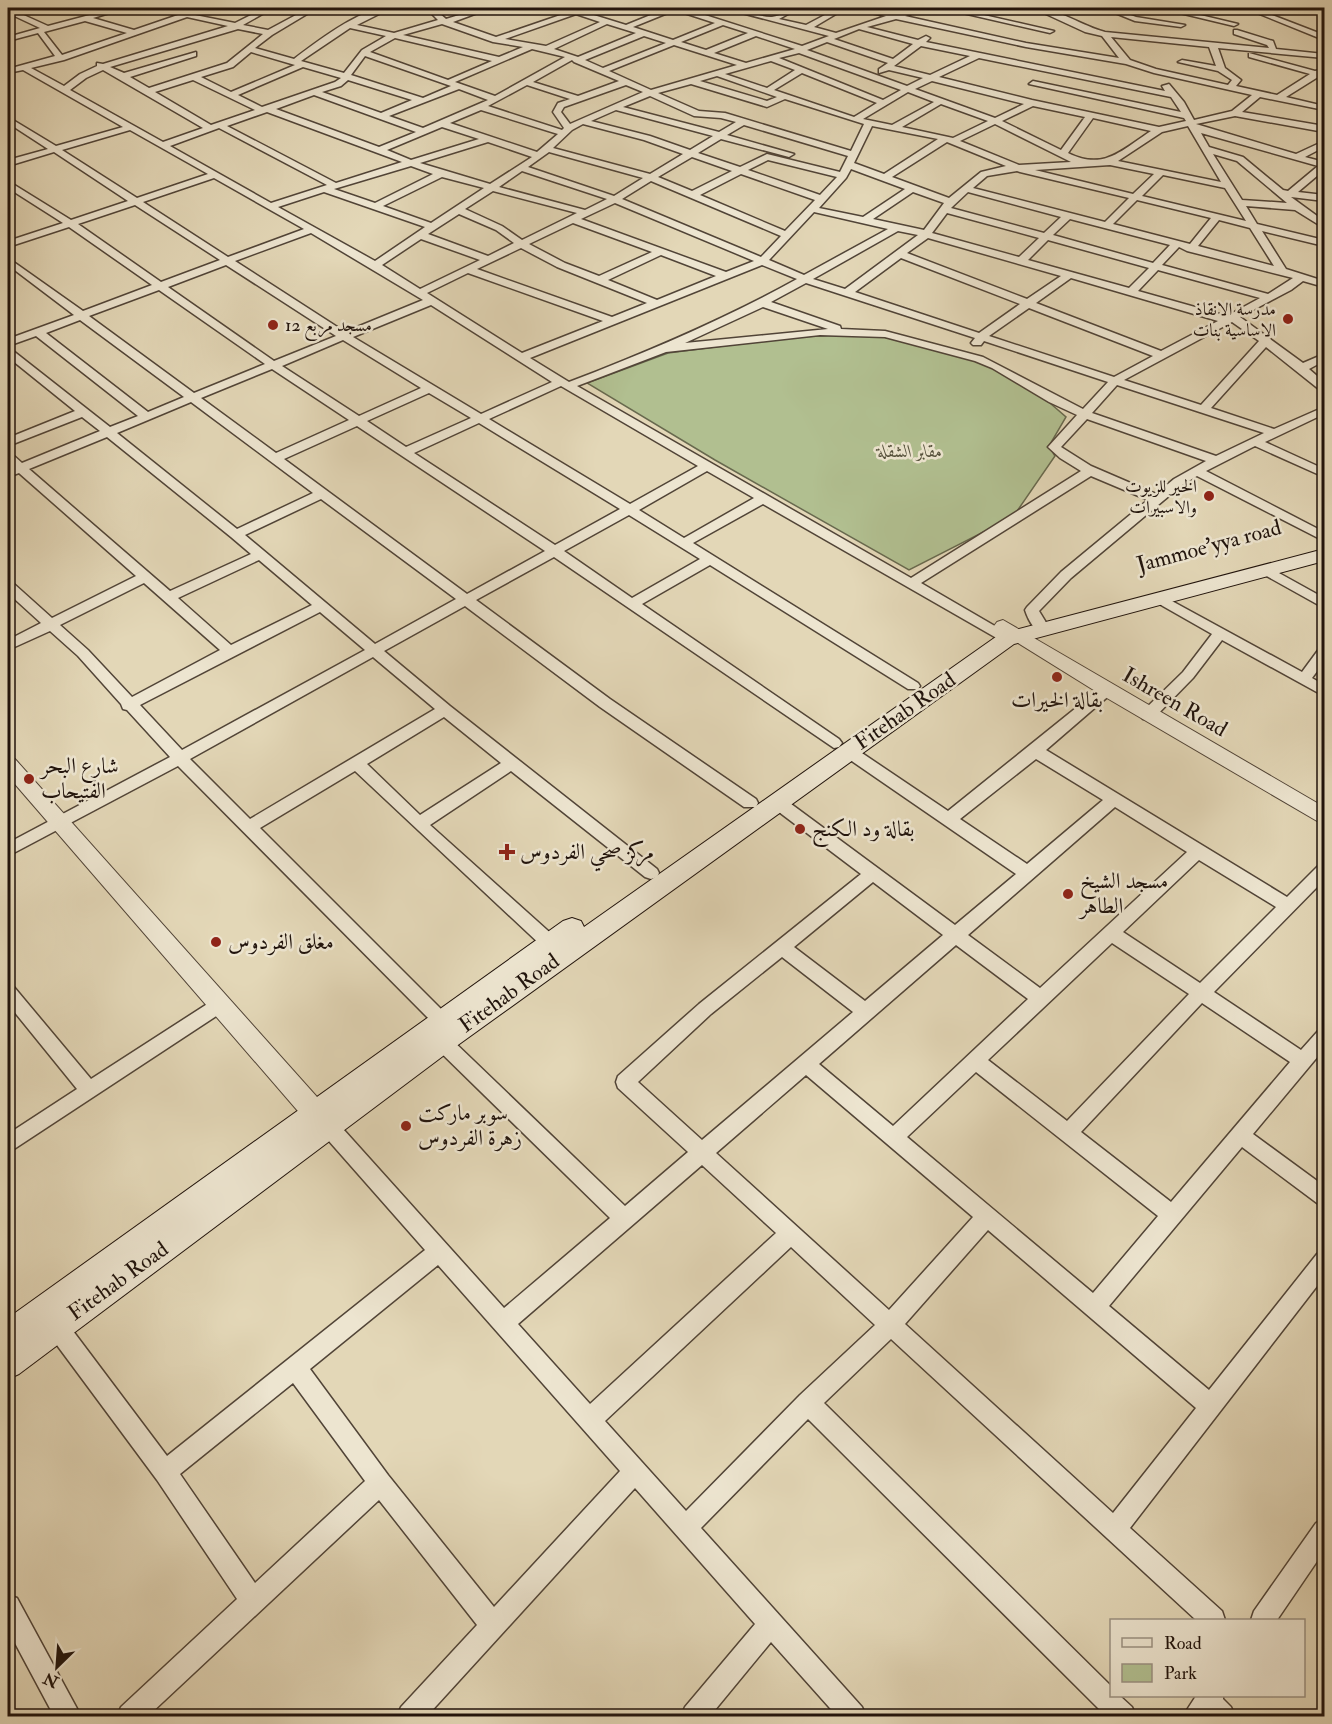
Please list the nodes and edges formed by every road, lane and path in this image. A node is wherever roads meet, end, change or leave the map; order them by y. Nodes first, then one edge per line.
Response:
1 (123, 8) edge
2 (154, 8) edge
3 (207, 8) edge
4 (252, 8) edge
5 (314, 8) edge
6 (387, 8) edge
7 (429, 8) edge
8 (488, 8) edge
9 (588, 8) edge
10 (675, 8) edge
11 (713, 8) edge
12 (727, 8) edge
13 (796, 8) edge
14 (843, 8) edge
15 (858, 8) edge
16 (924, 8) edge
17 (945, 8) edge
18 (1053, 8) edge
19 (1107, 8) edge
20 (1138, 8) edge
21 (1163, 8) edge
22 (1198, 8) edge
23 (1249, 8) edge
24 (268, 9) edge
25 (1040, 9) edge
26 (365, 10) dead end
27 (9, 12) edge
28 (32, 12) dead end
29 (376, 12) junction
30 (577, 12) junction
31 (898, 13) edge
32 (1263, 13) junction
33 (699, 14) junction
34 (1190, 15) junction
35 (187, 16) junction
36 (84, 18) junction
37 (1130, 18) junction
38 (773, 19) junction
39 (1254, 19) dead end
40 (607, 21) junction
41 (1067, 21) junction
42 (33, 22) junction
43 (444, 22) junction
44 (724, 22) junction
45 (1234, 24) dead end
46 (238, 25) junction
47 (348, 25) junction
48 (1180, 25) junction
49 (1245, 25) dead end
50 (627, 27) junction
51 (858, 27) junction
52 (941, 27) junction
53 (807, 28) junction
54 (43, 29) junction
55 (1050, 31) junction
56 (135, 33) junction
57 (269, 33) junction
58 (644, 33) junction
59 (756, 33) junction
60 (1105, 34) junction
61 (393, 37) junction
62 (831, 37) junction
63 (1324, 38) edge
64 (8, 39) edge
65 (496, 40) junction
66 (1165, 40) junction
67 (920, 42) junction
68 (676, 43) junction
69 (1195, 44) junction
70 (1213, 46) junction
71 (530, 47) junction
72 (1225, 48) junction
73 (248, 49) junction
74 (547, 49) junction
75 (801, 50) junction
76 (1273, 50) junction
77 (1296, 52) junction
78 (364, 53) junction
79 (705, 53) junction
80 (1015, 53) junction
81 (193, 54) dead end
82 (978, 55) junction
83 (1324, 56) edge
84 (66, 57) junction
85 (575, 58) junction
86 (772, 58) junction
87 (81, 59) dead end
88 (500, 60) junction
89 (1127, 62) junction
90 (1182, 62) junction
91 (93, 63) dead end
92 (299, 63) junction
93 (891, 64) junction
94 (104, 66) junction
95 (746, 66) junction
96 (24, 67) junction
97 (1324, 68) edge
98 (1221, 69) junction
99 (801, 70) junction
100 (1051, 70) junction
101 (8, 71) edge
102 (602, 71) junction
103 (1154, 71) junction
104 (716, 73) junction
105 (1173, 75) junction
106 (1320, 75) edge
107 (123, 76) junction
108 (348, 76) junction
109 (194, 77) junction
110 (874, 77) junction
111 (932, 78) junction
112 (688, 80) junction
113 (449, 82) junction
114 (525, 82) junction
115 (625, 82) junction
116 (1033, 84) junction
117 (459, 86) junction
118 (1231, 87) junction
119 (908, 89) junction
120 (64, 90) junction
121 (767, 91) junction
122 (149, 92) junction
123 (316, 93) junction
124 (649, 93) junction
125 (1259, 93) junction
126 (231, 95) junction
127 (1174, 95) junction
128 (784, 97) junction
129 (576, 98) junction
130 (1010, 98) junction
131 (1279, 98) junction
132 (495, 99) junction
133 (420, 100) junction
134 (941, 101) junction
135 (884, 103) junction
136 (1032, 103) junction
137 (481, 107) junction
138 (614, 107) junction
139 (1324, 108) edge
140 (263, 109) junction
141 (1234, 114) junction
142 (382, 116) junction
143 (1090, 116) junction
144 (8, 119) edge
145 (855, 120) junction
146 (993, 120) junction
147 (582, 121) junction
148 (744, 121) junction
149 (1191, 122) junction
150 (869, 123) junction
151 (443, 124) junction
152 (131, 127) junction
153 (215, 127) junction
154 (893, 128) junction
155 (1324, 129) edge
156 (1159, 130) junction
157 (567, 131) junction
158 (425, 132) junction
159 (720, 135) junction
160 (488, 139) junction
161 (950, 140) junction
162 (809, 142) junction
163 (1324, 144) edge
164 (163, 145) junction
165 (1205, 148) junction
166 (54, 149) junction
167 (548, 149) junction
168 (378, 151) junction
169 (690, 153) junction
170 (789, 154) junction
171 (1063, 154) junction
172 (539, 156) junction
173 (1297, 157) junction
174 (779, 160) junction
175 (852, 160) junction
176 (1110, 162) junction
177 (8, 163) edge
178 (408, 163) junction
179 (1082, 163) junction
180 (1324, 166) edge
181 (521, 168) junction
182 (1020, 168) junction
183 (740, 171) junction
184 (1160, 173) junction
185 (441, 174) junction
186 (215, 175) junction
187 (843, 176) junction
188 (650, 177) junction
189 (886, 177) junction
190 (8, 184) edge
191 (334, 185) junction
192 (1229, 186) junction
193 (912, 188) junction
194 (324, 189) junction
195 (491, 189) junction
196 (966, 189) junction
197 (1285, 193) junction
198 (692, 195) junction
199 (1135, 198) junction
200 (1324, 198) edge
201 (615, 199) junction
202 (822, 200) junction
203 (136, 201) junction
204 (1240, 203) junction
205 (270, 206) junction
206 (947, 206) junction
207 (375, 207) junction
208 (1297, 207) junction
209 (812, 209) junction
210 (459, 210) junction
211 (587, 213) junction
212 (1067, 216) junction
213 (1216, 218) junction
214 (574, 220) junction
215 (866, 220) junction
216 (70, 223) junction
217 (1324, 225) edge
218 (1106, 226) junction
219 (433, 227) junction
220 (1255, 227) junction
221 (898, 228) junction
222 (312, 229) junction
223 (926, 234) junction
224 (421, 235) junction
225 (788, 236) junction
226 (1045, 237) junction
227 (1324, 243) edge
228 (8, 244) edge
229 (522, 244) junction
230 (1176, 245) junction
231 (1191, 249) junction
232 (660, 252) junction
233 (900, 254) junction
234 (489, 260) junction
235 (1022, 260) junction
236 (8, 261) edge
237 (228, 261) junction
238 (763, 261) junction
239 (375, 265) junction
240 (1155, 267) junction
241 (469, 270) junction
242 (1282, 272) junction
243 (1324, 273) edge
244 (1070, 274) junction
245 (726, 276) junction
246 (1301, 277) junction
247 (599, 280) junction
248 (807, 280) junction
249 (1320, 282) edge
250 (159, 287) junction
251 (1132, 291) junction
252 (421, 292) junction
253 (847, 293) junction
254 (1268, 297) junction
255 (433, 300) junction
256 (656, 303) junction
257 (762, 303) junction
258 (1029, 303) junction
259 (893, 308) junction
260 (82, 315) junction
261 (1231, 319) junction
262 (613, 321) junction
263 (845, 331) junction
264 (38, 332) junction
265 (865, 332) junction
266 (344, 336) junction
267 (982, 336) junction
268 (1265, 341) junction
269 (8, 343) edge
270 (1014, 347) junction
271 (664, 349) junction
272 (8, 352) edge
273 (967, 355) junction
274 (1161, 356) junction
275 (522, 357) junction
276 (1324, 357) edge
277 (272, 364) junction
278 (996, 366) junction
279 (1302, 368) junction
280 (1116, 380) junction
281 (565, 384) junction
282 (430, 388) junction
283 (1324, 388) edge
284 (193, 397) junction
285 (1204, 409) junction
286 (1324, 410) edge
287 (83, 412) junction
288 (1084, 414) junction
289 (146, 416) junction
290 (480, 419) junction
291 (359, 422) junction
292 (107, 432) junction
293 (1275, 433) junction
294 (8, 442) edge
295 (1256, 442) junction
296 (405, 453) junction
297 (8, 457) edge
298 (276, 458) junction
299 (1216, 460) junction
300 (708, 466) junction
301 (1091, 470) junction
302 (14, 471) edge
303 (1196, 471) junction
304 (1324, 474) edge
305 (324, 493) junction
306 (764, 498) junction
307 (1156, 499) junction
308 (630, 509) junction
309 (236, 534) junction
310 (1324, 538) edge
311 (684, 543) junction
312 (553, 550) junction
313 (260, 555) junction
314 (1324, 555) edge
315 (709, 560) junction
316 (1268, 571) junction
317 (145, 577) junction
318 (912, 583) junction
319 (8, 586) edge
320 (169, 597) junction
321 (1159, 598) junction
322 (466, 600) junction
323 (632, 604) junction
324 (1111, 604) junction
325 (1324, 604) edge
326 (322, 606) junction
327 (1039, 623) junction
328 (51, 625) junction
329 (1221, 632) junction
330 (1005, 633) junction
331 (8, 646) edge
332 (230, 651) junction
333 (374, 651) junction
334 (1324, 652) edge
335 (1304, 679) junction
336 (913, 686) junction
337 (1107, 690) junction
338 (1324, 690) edge
339 (128, 705) junction
340 (445, 710) junction
341 (1148, 715) junction
342 (841, 747) junction
343 (1035, 751) junction
344 (180, 758) junction
345 (356, 763) junction
346 (512, 763) junction
347 (8, 764) edge
348 (1114, 799) junction
349 (763, 803) junction
350 (1324, 816) edge
351 (948, 820) junction
352 (59, 822) junction
353 (419, 824) junction
354 (249, 827) junction
355 (8, 850) edge
356 (1198, 851) junction
357 (1324, 870) edge
358 (651, 873) junction
359 (1027, 873) junction
360 (872, 874) junction
361 (1287, 906) junction
362 (1111, 933) junction
363 (956, 935) junction
364 (550, 943) junction
365 (782, 947) junction
366 (8, 992) edge
367 (1200, 994) junction
368 (1041, 999) junction
369 (221, 1004) junction
370 (866, 1012) junction
371 (442, 1031) junction
372 (1324, 1036) edge
373 (976, 1061) junction
374 (1303, 1061) junction
375 (806, 1064) junction
376 (88, 1090) junction
377 (321, 1119) junction
378 (1068, 1134) junction
379 (1240, 1135) junction
380 (894, 1137) junction
381 (8, 1144) edge
382 (702, 1153) junction
383 (1324, 1197) edge
384 (1172, 1215) junction
385 (987, 1216) junction
386 (625, 1219) junction
387 (790, 1234) junction
388 (439, 1251) junction
389 (1324, 1261) edge
390 (1094, 1306) junction
391 (503, 1323) junction
392 (890, 1325) junction
393 (56, 1326) junction
394 (8, 1336) edge
395 (8, 1363) edge
396 (296, 1367) junction
397 (808, 1403) junction
398 (1211, 1406) junction
399 (589, 1420) junction
400 (165, 1472) junction
401 (635, 1472) junction
402 (380, 1483) junction
403 (685, 1528) junction
404 (1114, 1530) junction
405 (1324, 1531) edge
406 (253, 1601) junction
407 (8, 1606) edge
408 (1212, 1619) edge
409 (1264, 1619) edge
410 (770, 1624) junction
411 (492, 1626) junction
412 (68, 1716) edge
413 (130, 1716) edge
414 (410, 1716) edge
415 (693, 1716) edge
416 (853, 1716) edge
417 (1123, 1716) edge

1 - 36 street
2 - 35 street
3 - 35 street
4 - 24 street
5 - 57 street
6 - 29 street
7 - 43 street
8 - 43 street
9 - 30 street
10 - 33 street
10 - 50 street
11 - 33 street
12 - 38 street
13 - 38 street
14 - 53 street
15 - 31 street
16 - 31 street
17 - 55 street
18 - 25 street
19 - 37 street
20 - 37 street
21 - 34 street
22 - 34 street
23 - 32 street
24 - 46 street
25 - 41 street
26 - 29 street
27 - 42 street
28 - 42 street
29 - 47 street
30 - 40 street
30 - 65 street
31 - 51 street
31 - 52 street
32 - 39 street
32 - 63 street
33 - 44 street
34 - 45 street
34 - 48 street
35 - 46 street
35 - 56 street
36 - 54 street
36 - 56 street
37 - 48 street
38 - 53 street
40 - 50 street
40 - 74 street
41 - 55 street
41 - 60 street
42 - 54 street
43 - 61 street
43 - 65 street
44 - 59 street
44 - 68 street
46 - 57 street
46 - 94 street
47 - 61 street
47 - 92 street
48 - 66 street
49 - 76 street
50 - 58 street
51 - 62 street
51 - 67 street
52 - 67 street
52 - 80 street
53 - 62 street
54 - 64 street
54 - 84 street
55 - 80 street
56 - 84 street
57 - 73 street
58 - 68 street
58 - 85 street
59 - 75 street
59 - 79 street
60 - 66 street
60 - 89 street
61 - 78 street
61 - 88 street
62 - 75 street
62 - 93 street
63 - 77 street
65 - 71 street
66 - 69 street
67 - 82 street
67 - 93 street
68 - 79 street
68 - 102 street
69 - 70 street
69 - 90 street
70 - 72 street
70 - 98 street
71 - 74 street
71 - 88 street
72 - 76 street
72 - 106 street
73 - 92 street
73 - 109 street
74 - 85 street
75 - 86 street
75 - 110 street
76 - 77 street
77 - 83 street
78 - 108 street
78 - 113 street
79 - 95 street
80 - 82 street
80 - 89 street
80 - 100 street
81 - 107 street
82 - 111 street
84 - 87 street
84 - 96 street
85 - 102 street
85 - 114 street
86 - 95 street
86 - 99 street
88 - 113 street
89 - 103 street
90 - 98 street
90 - 105 street
91 - 94 street
92 - 108 street
92 - 126 street
93 - 110 street
93 - 111 street
94 - 107 street
94 - 120 street
95 - 104 street
96 - 101 street
96 - 120 street
97 - 106 street
98 - 118 street
99 - 121 street
99 - 135 street
100 - 116 street
100 - 127 street
102 - 115 street
103 - 105 street
103 - 127 street
104 - 112 street
104 - 121 street
105 - 118 street
106 - 131 street
107 - 122 street
108 - 123 street
108 - 133 street
109 - 122 street
109 - 126 street
110 - 119 street
111 - 119 street
111 - 130 street
112 - 124 street
112 - 128 street
113 - 117 street
114 - 129 street
114 - 132 street
115 - 124 street
115 - 129 street
116 - 130 street
116 - 149 street
117 - 132 street
117 - 133 street
118 - 125 street
119 - 134 street
119 - 135 street
120 - 152 street
121 - 128 street
122 - 153 street
123 - 140 street
123 - 142 street
124 - 138 street
124 - 148 street
125 - 131 street
125 - 141 street
126 - 140 street
127 - 149 street
128 - 145 street
129 - 157 street
130 - 136 street
131 - 139 street
132 - 137 street
133 - 142 street
134 - 146 street
134 - 154 street
135 - 145 street
136 - 143 street
136 - 146 street
137 - 151 street
137 - 157 street
138 - 147 street
138 - 159 street
140 - 153 street
140 - 168 street
141 - 149 street
141 - 155 street
142 - 158 street
143 - 156 street
143 - 171 street
144 - 166 street
145 - 150 street
146 - 161 street
146 - 171 street
147 - 157 street
147 - 169 street
148 - 159 street
148 - 162 street
149 - 156 street
149 - 165 street
149 - 173 street
150 - 154 street
150 - 175 street
151 - 158 street
151 - 160 street
152 - 164 street
152 - 166 street
153 - 164 street
153 - 191 street
154 - 161 street
156 - 176 street
157 - 167 street
158 - 168 street
159 - 169 street
159 - 170 street
160 - 172 street
160 - 178 street
161 - 182 street
161 - 189 street
162 - 170 street
162 - 175 street
163 - 173 street
164 - 186 street
165 - 192 street
165 - 197 street
166 - 177 street
166 - 203 street
167 - 172 street
167 - 188 street
168 - 178 street
169 - 183 street
169 - 188 street
170 - 174 street
171 - 179 street
172 - 181 street
173 - 180 street
174 - 183 street
174 - 187 street
175 - 187 street
175 - 189 street
176 - 179 street
176 - 184 street
178 - 185 street
178 - 191 street
179 - 182 street
180 - 197 street
181 - 195 street
181 - 201 street
182 - 196 street
182 - 199 street
183 - 198 street
183 - 202 street
184 - 192 street
184 - 199 street
185 - 195 street
185 - 207 street
186 - 203 street
186 - 205 street
187 - 202 street
188 - 198 street
188 - 201 street
189 - 193 street
190 - 216 street
191 - 194 street
192 - 204 street
193 - 206 street
193 - 215 street
194 - 205 street
194 - 207 street
195 - 210 street
195 - 211 street
196 - 206 street
196 - 212 street
197 - 200 street
197 - 208 street
198 - 225 street
199 - 213 street
199 - 218 street
201 - 211 street
201 - 238 street
202 - 209 street
203 - 216 street
203 - 237 street
204 - 208 street
204 - 220 street
205 - 222 street
206 - 223 street
206 - 226 street
207 - 219 street
208 - 217 street
209 - 215 street
209 - 225 street
210 - 219 street
210 - 229 street
211 - 214 street
212 - 218 street
212 - 226 street
213 - 220 street
213 - 231 street
214 - 229 street
214 - 232 street
215 - 221 street
216 - 228 street
216 - 250 street
218 - 230 street
219 - 224 street
220 - 227 street
220 - 242 street
221 - 223 street
221 - 248 street
222 - 237 street
222 - 239 street
223 - 233 street
223 - 235 street
224 - 234 street
224 - 239 street
225 - 238 street
226 - 235 street
226 - 240 street
229 - 234 street
229 - 247 street
230 - 231 street
230 - 240 street
231 - 242 street
232 - 245 street
232 - 247 street
233 - 253 street
233 - 258 street
234 - 241 street
235 - 244 street
236 - 260 street
237 - 250 street
237 - 266 street
238 - 245 street
238 - 248 street
239 - 252 street
240 - 251 street
240 - 254 street
241 - 252 street
241 - 262 street
242 - 246 street
243 - 249 street
244 - 251 street
244 - 258 street
245 - 256 street
246 - 249 street
246 - 254 street
247 - 256 street
248 - 253 street
248 - 257 street
250 - 260 street
250 - 277 street
251 - 261 street
252 - 255 street
253 - 259 street
254 - 261 street
255 - 266 street
255 - 275 street
256 - 262 street
257 - 263 street
257 - 271 street
258 - 267 street
258 - 274 street
259 - 265 street
259 - 267 street
260 - 264 street
260 - 284 street
261 - 268 street
261 - 274 street
262 - 275 street
263 - 265 street
263 - 271 street
264 - 269 street
264 - 289 street
265 - 273 street
266 - 277 street
266 - 282 street
267 - 270 street
267 - 273 street
268 - 279 street
268 - 285 street
270 - 278 street
270 - 280 street
271 - 281 street
272 - 287 street
273 - 278 street
274 - 280 street
275 - 281 street
276 - 279 street
277 - 284 street
277 - 291 street
278 - 288 street
279 - 283 street
280 - 285 street
280 - 288 street
281 - 290 street
281 - 300 street
282 - 290 street
282 - 291 street
284 - 289 street
284 - 298 street
285 - 293 street
286 - 293 street
287 - 292 street
287 - 294 street
288 - 299 street
288 - 301 street
289 - 292 street
290 - 296 street
290 - 308 street
291 - 296 street
291 - 298 street
292 - 302 street
292 - 309 street
293 - 295 street
295 - 299 street
295 - 304 street
296 - 312 street
297 - 302 street
298 - 305 street
299 - 303 street
300 - 306 street
300 - 308 street
301 - 307 street
301 - 318 street
302 - 317 street
303 - 307 street
303 - 310 street
305 - 309 street
305 - 322 street
306 - 311 street
306 - 318 street
307 - 327 street
308 - 311 street
308 - 312 street
309 - 313 street
310 - 324 main road, Jammoe'yya road
311 - 315 street
312 - 322 street
312 - 323 street
313 - 320 street
313 - 326 street
314 - 316 main road, Jammoe'yya road
315 - 323 street
315 - 336 street
316 - 321 main road, Jammoe'yya road
316 - 325 street
317 - 320 street
317 - 328 street
318 - 330 street
319 - 328 street
320 - 332 street
321 - 324 main road, Jammoe'yya road
321 - 329 street
322 - 333 street
322 - 349 street
323 - 342 street
324 - 327 main road
326 - 332 street
326 - 333 street
327 - 330 main road
328 - 331 street
328 - 339 street
329 - 335 street
329 - 341 street
330 - 336 main road, Fitehab Road
330 - 337 street, Ishreen Road
330 - 342 main road, Fitehab Road
332 - 339 street
333 - 340 street
333 - 344 street
334 - 335 street
335 - 338 street
336 - 342 main road, Fitehab Road
337 - 341 street, Ishreen Road
337 - 343 street
339 - 344 street
340 - 345 street
340 - 346 street
341 - 350 street, Ishreen Road
342 - 349 main road, Fitehab Road
342 - 351 street
343 - 348 street
343 - 351 street
344 - 352 street
344 - 354 street
345 - 353 street
345 - 354 street
346 - 353 street
346 - 358 street
347 - 352 street
348 - 356 street
348 - 359 street
349 - 358 main road, Fitehab Road
349 - 360 street
349 - 371 main road, Fitehab Road
351 - 359 street
352 - 355 street
352 - 369 street
353 - 364 street
354 - 371 street
356 - 361 street
356 - 362 street
357 - 361 street
358 - 364 main road, Fitehab Road
359 - 363 street
360 - 363 street
360 - 365 street
361 - 367 street
362 - 367 street
362 - 368 street
363 - 368 street
363 - 370 street
364 - 371 main road, Fitehab Road
365 - 370 street
365 - 382 street
366 - 376 street
367 - 374 street
367 - 378 street
368 - 373 street
369 - 376 street
369 - 377 street
370 - 375 street
371 - 377 main road, Fitehab Road
371 - 386 street
372 - 374 street
373 - 378 street
373 - 380 street
374 - 379 street
375 - 380 street
375 - 382 street
376 - 381 street
377 - 388 street
377 - 393 main road, Fitehab Road
377 - 394 main road, Fitehab Road
378 - 384 street
379 - 383 street
379 - 384 street
380 - 385 street
382 - 386 street
382 - 387 street
384 - 390 street
385 - 390 street
385 - 392 street
386 - 391 street
387 - 392 street
387 - 399 street
388 - 391 street
388 - 396 street
389 - 398 street
390 - 398 street
391 - 399 street
392 - 397 street
392 - 404 street
393 - 395 main road, Fitehab Road
393 - 400 street
396 - 400 street
396 - 402 street
397 - 403 street
397 - 417 street
398 - 404 street
399 - 401 street
400 - 406 street
401 - 403 street
401 - 411 street
402 - 406 street
402 - 411 street
403 - 410 street
404 - 408 street
405 - 409 street
406 - 413 street
407 - 412 street
410 - 415 street
410 - 416 street
411 - 414 street

